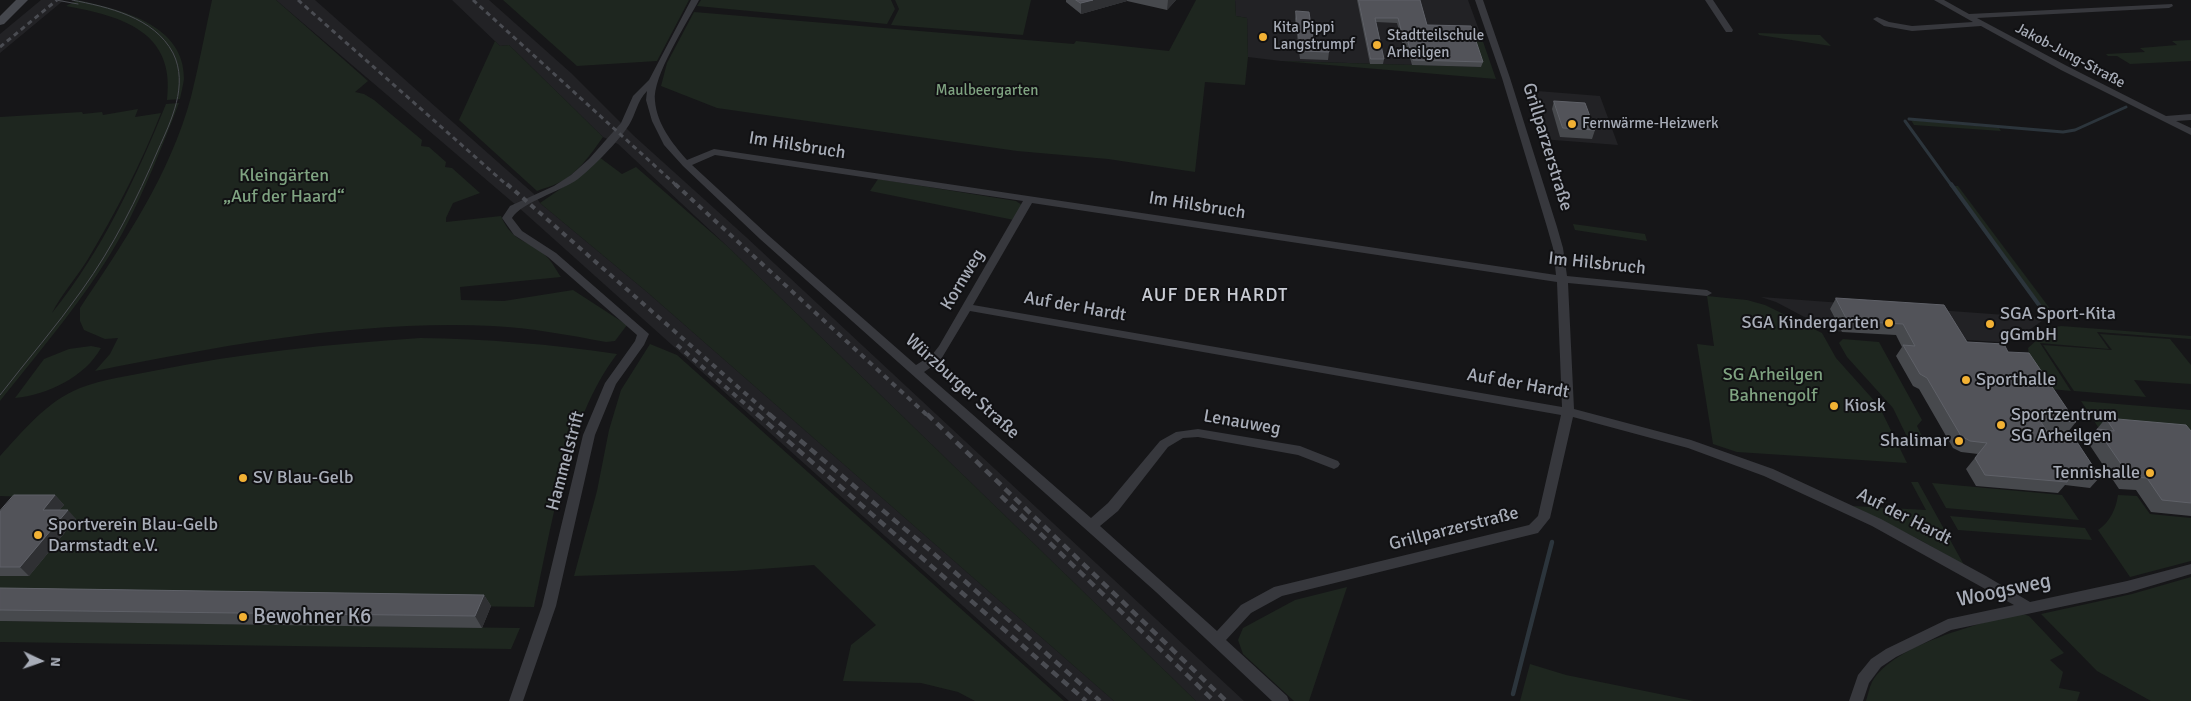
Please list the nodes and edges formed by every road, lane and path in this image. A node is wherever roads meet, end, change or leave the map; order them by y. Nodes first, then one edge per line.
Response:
1 (22, 0) edge
2 (695, 0) edge
3 (1479, 0) edge
4 (1709, 0) edge
5 (1938, 0) edge
6 (2169, 10) dead end
7 (1967, 16) junction
8 (1878, 19) dead end
9 (0, 22) edge
10 (1981, 24) junction
11 (1729, 30) dead end
12 (653, 81) junction
13 (2191, 117) edge
14 (2163, 119) junction
15 (2191, 132) edge
16 (686, 164) junction
17 (1030, 199) junction
18 (1562, 279) junction
19 (1707, 293) dead end
20 (967, 308) junction
21 (916, 370) junction
22 (1568, 412) junction
23 (1334, 464) dead end
24 (1091, 526) junction
25 (2191, 569) edge
26 (2028, 608) junction
27 (1217, 640) junction
28 (516, 701) edge
29 (1282, 701) edge
30 (1856, 701) edge

1 - 9 main road
2 - 12 street
3 - 18 street, Grillparzerstraße
4 - 11 street
5 - 7 street, Jakob-Jung-Straße
6 - 7 street
7 - 10 street, Jakob-Jung-Straße
8 - 10 street
10 - 14 street, Jakob-Jung-Straße
12 - 16 street, Würzburger Straße
12 - 28 street, Hammelstrift
13 - 14 street
14 - 15 street, Jakob-Jung-Straße
16 - 17 street, Im Hilsbruch
16 - 21 street, Würzburger Straße
17 - 18 street, Im Hilsbruch
17 - 20 street, Kornweg
18 - 19 street, Im Hilsbruch
18 - 22 street, Grillparzerstraße
20 - 21 street, Kornweg
20 - 22 street, Auf der Hardt
21 - 24 street, Würzburger Straße
22 - 26 street, Auf der Hardt
22 - 27 street, Grillparzerstraße
23 - 24 street, Lenauweg
24 - 27 street, Würzburger Straße
25 - 26 street, Woogsweg
26 - 30 street, Woogsweg
27 - 29 street, Würzburger Straße

